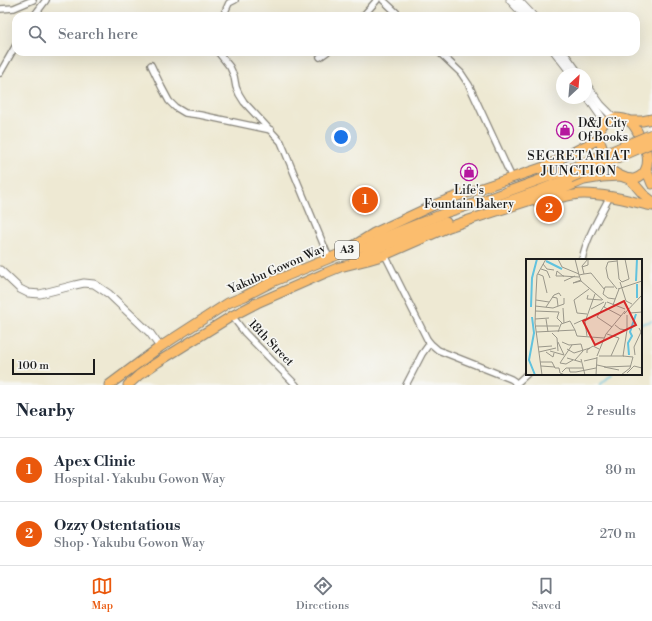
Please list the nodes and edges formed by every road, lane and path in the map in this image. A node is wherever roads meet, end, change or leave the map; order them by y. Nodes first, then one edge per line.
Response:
1 (33, 0) edge
2 (46, 0) edge
3 (235, 0) edge
4 (377, 0) edge
5 (383, 0) edge
6 (510, 0) edge
7 (518, 0) edge
8 (0, 9) edge
9 (37, 12) edge
10 (225, 12) edge
11 (366, 12) edge
12 (396, 12) edge
13 (521, 12) edge
14 (529, 12) edge
15 (12, 52) edge
16 (221, 56) edge
17 (443, 56) edge
18 (558, 56) edge
19 (566, 56) edge
20 (151, 65) dead end
21 (567, 68) edge
22 (575, 68) edge
23 (0, 73) edge
24 (592, 95) edge
25 (592, 102) edge
26 (603, 115) junction
27 (652, 119) edge
28 (629, 121) junction
29 (271, 130) junction
30 (652, 134) edge
31 (598, 139) junction
32 (652, 143) edge
33 (650, 158) edge
34 (646, 169) junction
35 (568, 174) junction
36 (620, 176) junction
37 (512, 178) junction
38 (630, 179) junction
39 (652, 184) edge
40 (610, 196) junction
41 (652, 201) edge
42 (652, 206) edge
43 (413, 243) junction
44 (342, 254) junction
45 (385, 255) junction
46 (329, 258) junction
47 (582, 259) edge
48 (340, 267) junction
49 (0, 270) edge
50 (232, 316) junction
51 (430, 343) junction
52 (160, 347) junction
53 (526, 375) edge
54 (109, 385) edge
55 (128, 385) edge
56 (296, 385) edge
57 (406, 385) edge
58 (516, 385) edge

1 - 8 street
2 - 9 street
3 - 10 street
4 - 11 street
5 - 12 street
6 - 13 street
7 - 14 street
15 - 23 street
16 - 29 street
17 - 37 street
18 - 21 street
19 - 22 street
20 - 29 street
24 - 26 street
25 - 26 street
26 - 28 highway
26 - 31 highway
27 - 28 highway
28 - 33 highway
29 - 46 street
30 - 35 highway, bridge
31 - 36 highway
31 - 37 highway, Yakubu Gowon Way / A3
32 - 35 highway, bridge
33 - 34 highway
34 - 38 highway
34 - 39 highway
35 - 44 highway
35 - 48 highway
36 - 38 highway
36 - 43 highway, Yakubu Gowon Way / A3
37 - 44 highway, Yakubu Gowon Way / A3
38 - 41 highway
40 - 42 highway
40 - 43 highway
40 - 47 street
43 - 45 highway, Yakubu Gowon Way / A3
44 - 46 highway, Yakubu Gowon Way / A3
45 - 48 highway, Yakubu Gowon Way / A3
45 - 51 street
46 - 52 highway, Yakubu Gowon Way / A3
48 - 50 highway, Yakubu Gowon Way / A3
49 - 52 street
50 - 55 highway, Yakubu Gowon Way / A3
50 - 56 street, 18th Street
51 - 57 street
51 - 58 street
52 - 54 highway, Yakubu Gowon Way / A3
53 - 58 street

